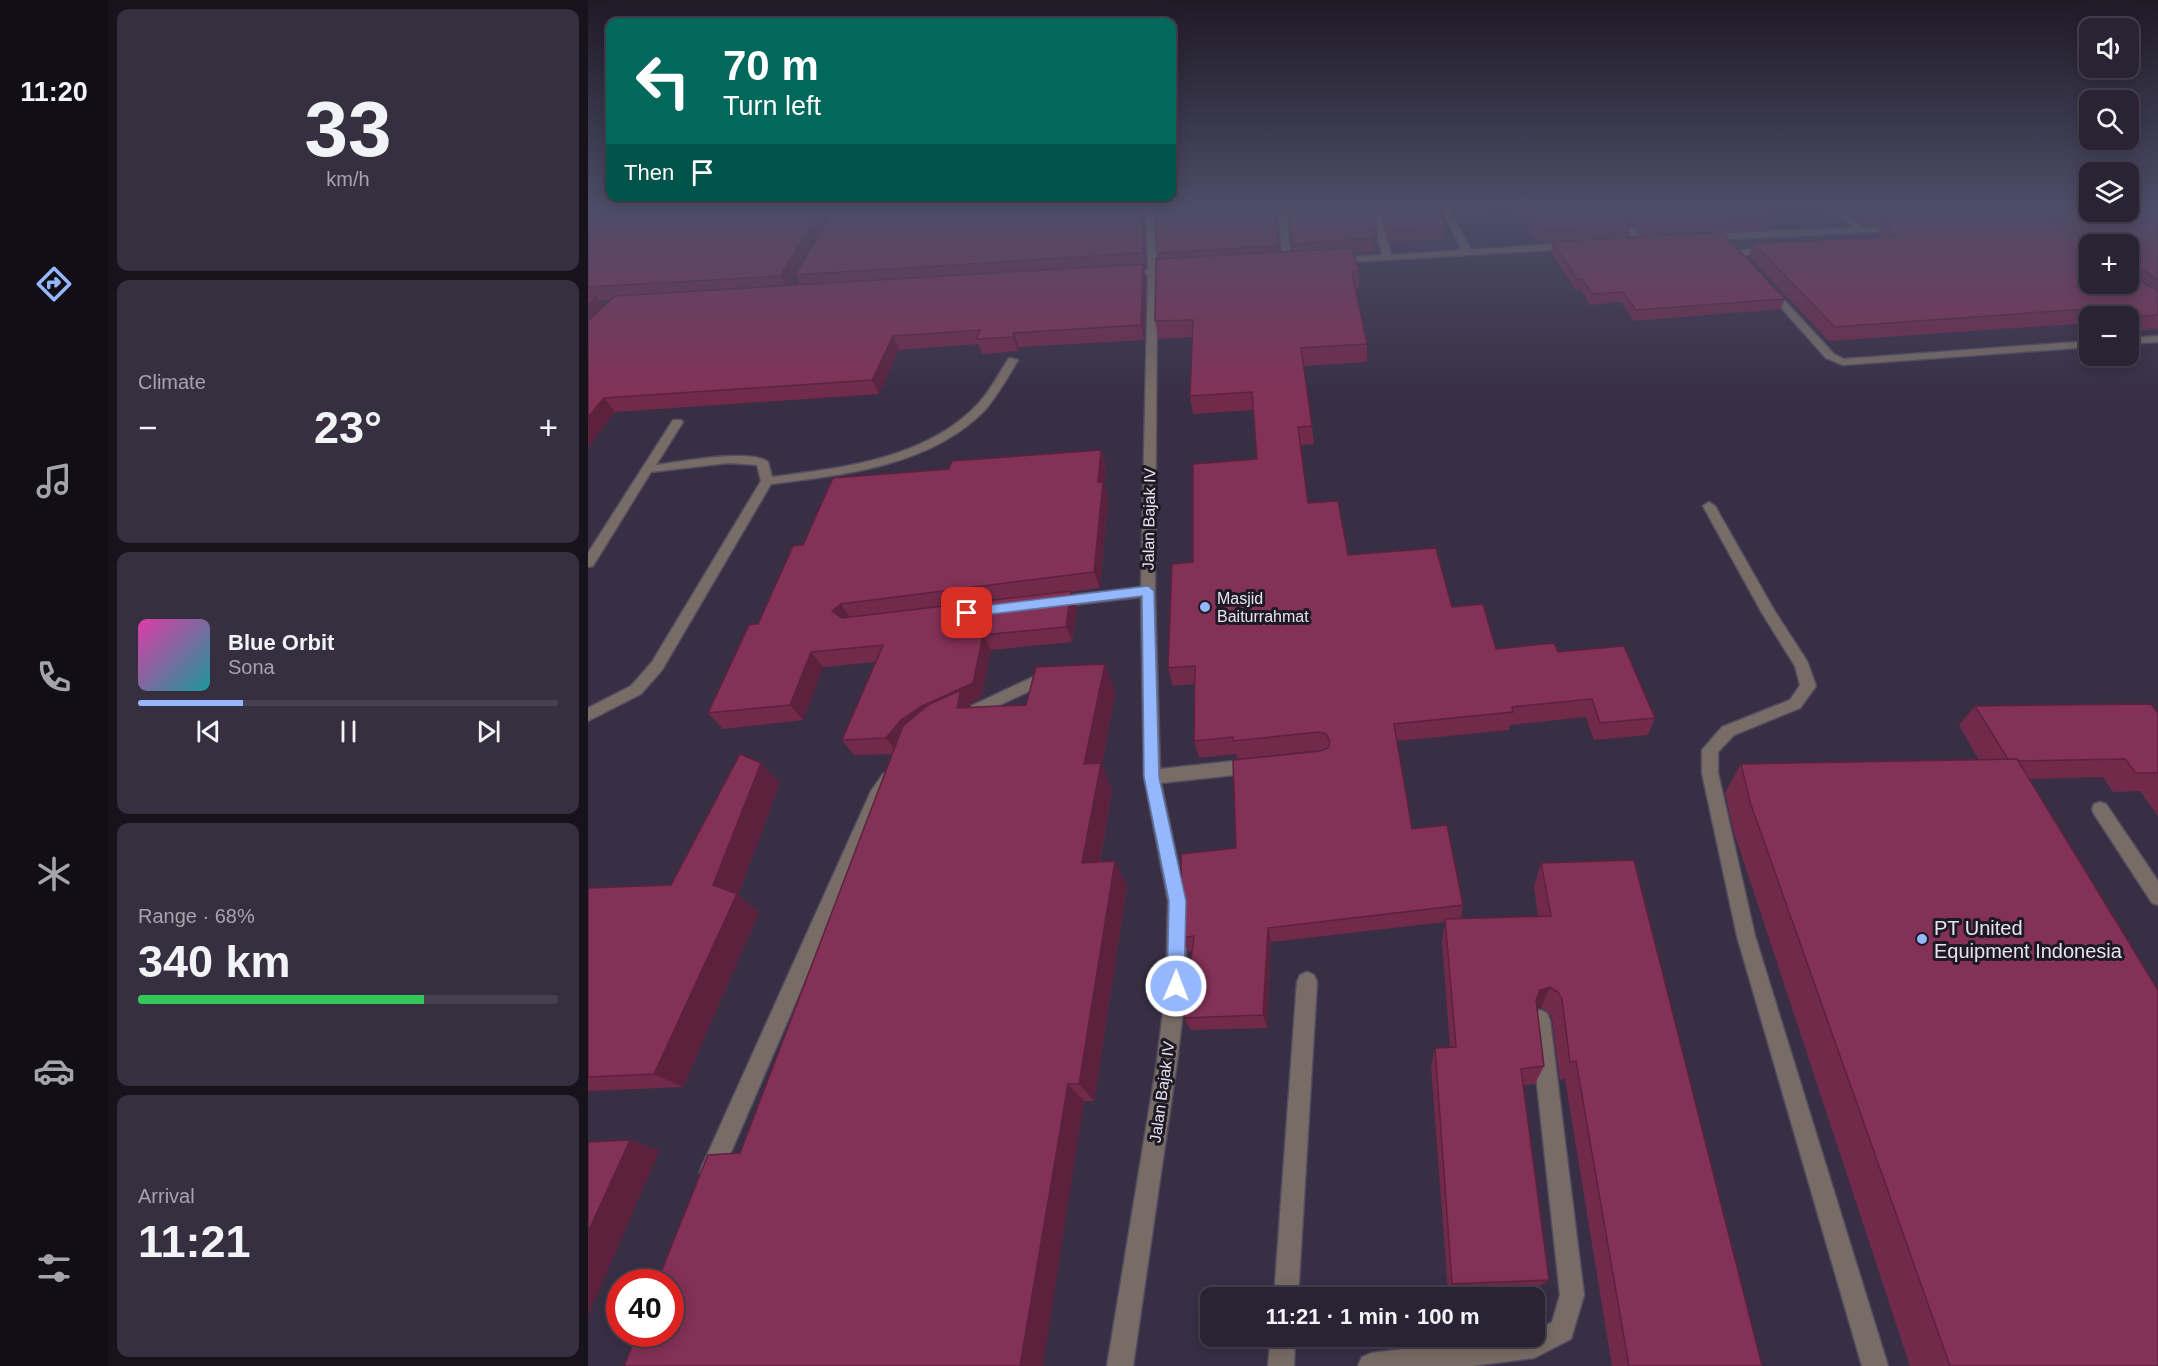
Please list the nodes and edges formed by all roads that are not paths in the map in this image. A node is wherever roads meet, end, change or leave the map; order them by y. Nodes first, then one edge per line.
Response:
1 (1153, 270) edge
2 (1186, 271) edge
3 (1153, 273) junction
4 (1108, 276) edge
5 (1764, 284) edge
6 (2158, 339) edge
7 (2139, 340) edge
8 (2079, 345) edge
9 (1013, 360) dead end
10 (677, 422) dead end
11 (649, 469) junction
12 (767, 481) junction
13 (1709, 506) dead end
14 (588, 562) edge
15 (1148, 591) junction
16 (1036, 604) edge
17 (1050, 675) edge
18 (588, 716) edge
19 (948, 723) edge
20 (1266, 765) edge
21 (899, 766) edge
22 (1152, 777) junction
23 (2100, 809) dead end
24 (2158, 897) edge
25 (1307, 982) dead end
26 (1540, 1020) edge
27 (704, 1188) edge
28 (1287, 1287) edge
29 (1282, 1347) edge
30 (1120, 1366) edge
31 (1281, 1366) edge
32 (1371, 1366) edge
33 (1875, 1366) edge

1 - 3 street, Jalan Bajak IV
2 - 3 street
3 - 4 street
3 - 15 street, Jalan Bajak IV
5 - 8 street
6 - 7 street
9 - 12 street
10 - 11 street
11 - 12 street
11 - 14 street
12 - 18 street
13 - 33 street
15 - 16 street
15 - 22 street, Jalan Bajak IV
17 - 19 street
20 - 22 street
21 - 27 street
22 - 30 street, Jalan Bajak IV
23 - 24 street
25 - 28 street
26 - 32 street
29 - 31 street

